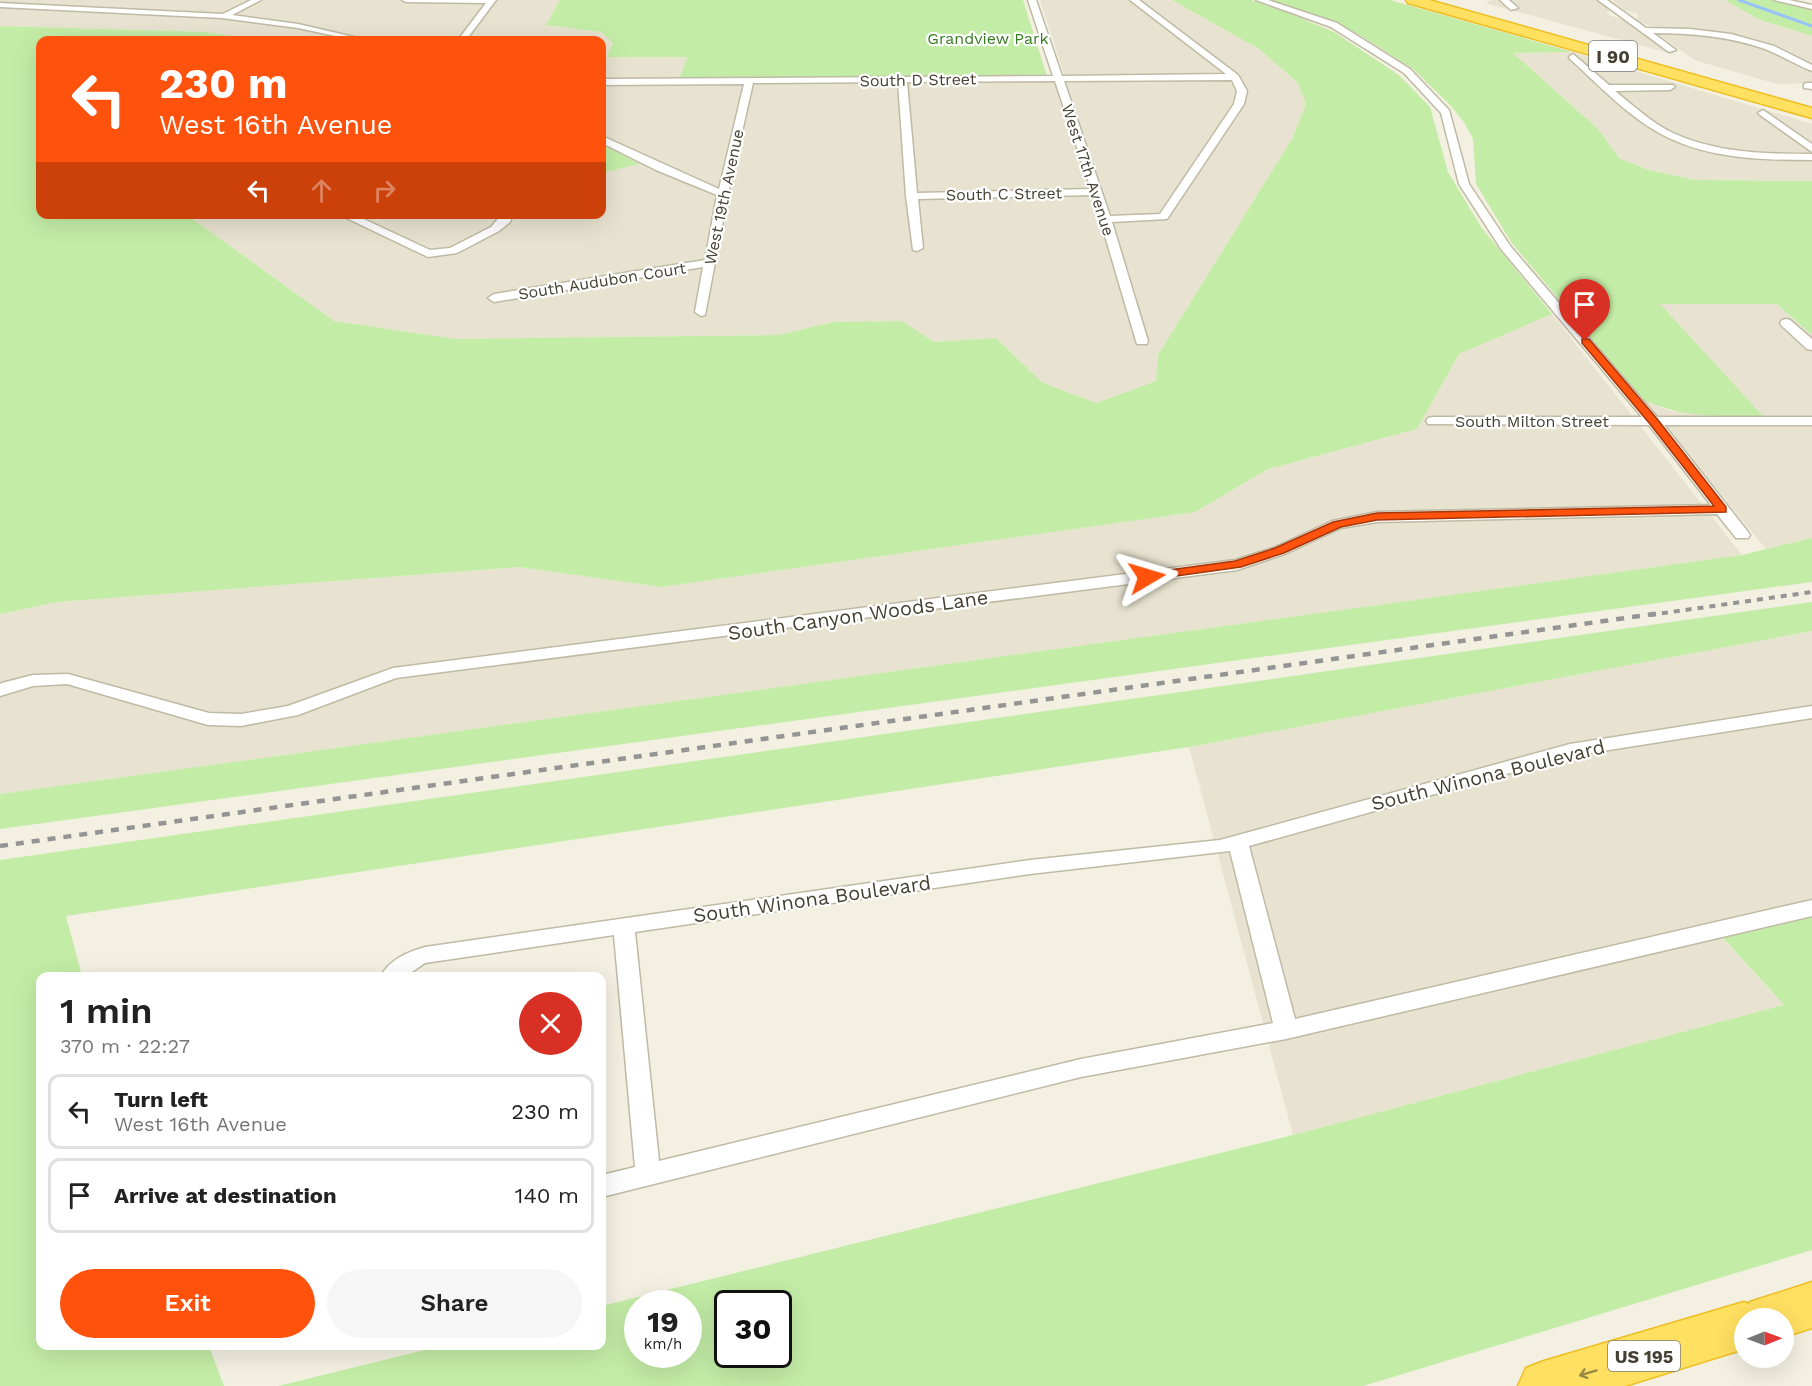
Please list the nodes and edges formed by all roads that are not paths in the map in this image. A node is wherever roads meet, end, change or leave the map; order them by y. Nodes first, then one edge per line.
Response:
1 (24, 0) edge
2 (257, 0) edge
3 (406, 0) edge
4 (491, 0) edge
5 (1032, 0) edge
6 (1134, 0) edge
7 (1260, 0) edge
8 (1413, 0) edge
9 (1444, 0) edge
10 (1504, 0) edge
11 (1602, 0) edge
12 (1778, 0) edge
13 (0, 5) edge
14 (12, 5) junction
15 (1812, 7) edge
16 (1514, 8) dead end
17 (222, 16) junction
18 (1644, 30) junction
19 (344, 36) edge
20 (465, 36) edge
21 (1672, 50) dead end
22 (1573, 57) dead end
23 (1812, 68) edge
24 (1235, 77) junction
25 (1057, 79) junction
26 (902, 81) junction
27 (606, 82) edge
28 (749, 82) junction
29 (1670, 87) dead end
30 (1606, 88) junction
31 (1812, 105) edge
32 (1763, 113) dead end
33 (1812, 113) edge
34 (606, 142) edge
35 (1812, 149) edge
36 (1812, 157) edge
37 (1097, 192) junction
38 (723, 194) junction
39 (911, 196) junction
40 (353, 219) edge
41 (506, 219) edge
42 (1105, 219) junction
43 (917, 248) dead end
44 (709, 263) junction
45 (494, 298) dead end
46 (701, 312) dead end
47 (1786, 323) dead end
48 (1142, 341) dead end
49 (1812, 346) edge
50 (1433, 421) dead end
51 (1812, 421) edge
52 (1654, 422) junction
53 (1722, 509) junction
54 (1742, 535) dead end
55 (0, 690) edge
56 (1812, 712) edge
57 (1238, 842) junction
58 (1812, 908) edge
59 (624, 926) junction
60 (397, 972) edge
61 (1286, 1030) junction
62 (648, 1175) junction
63 (606, 1185) edge
64 (1812, 1305) edge
65 (1794, 1310) edge
66 (1734, 1329) edge
67 (1544, 1386) edge

1 - 14 street
2 - 17 street
3 - 4 street
4 - 20 street
5 - 25 street, West 17th Avenue
6 - 24 street
7 - 52 street
8 - 33 highway, I 90
9 - 31 highway, I 90
10 - 16 street
11 - 18 street
12 - 15 street
13 - 14 street
14 - 17 street
17 - 19 street
18 - 21 street
18 - 23 street
22 - 30 street
24 - 25 street, South D Street
24 - 42 street
25 - 26 street, South D Street
25 - 37 street, West 17th Avenue
26 - 28 street, South D Street
26 - 39 street
27 - 28 street, South D Street
28 - 38 street, West 19th Avenue
29 - 30 street
30 - 36 street
32 - 35 street
34 - 38 street
37 - 39 street, South C Street
37 - 42 street, West 17th Avenue
38 - 44 street, West 19th Avenue
39 - 43 street
40 - 41 street
42 - 48 street, West 17th Avenue
44 - 45 street, South Audubon Court
44 - 46 street, West 19th Avenue
47 - 49 street
50 - 52 street, South Milton Street
51 - 52 street, South Milton Street
52 - 53 street
53 - 54 street
53 - 55 street, South Canyon Woods Lane
56 - 57 street, South Winona Boulevard
57 - 59 street, South Winona Boulevard
57 - 61 street
58 - 61 street
59 - 60 street, South Winona Boulevard
59 - 62 street
61 - 62 street
62 - 63 street
64 - 65 highway
66 -> 67 highway, US 195

